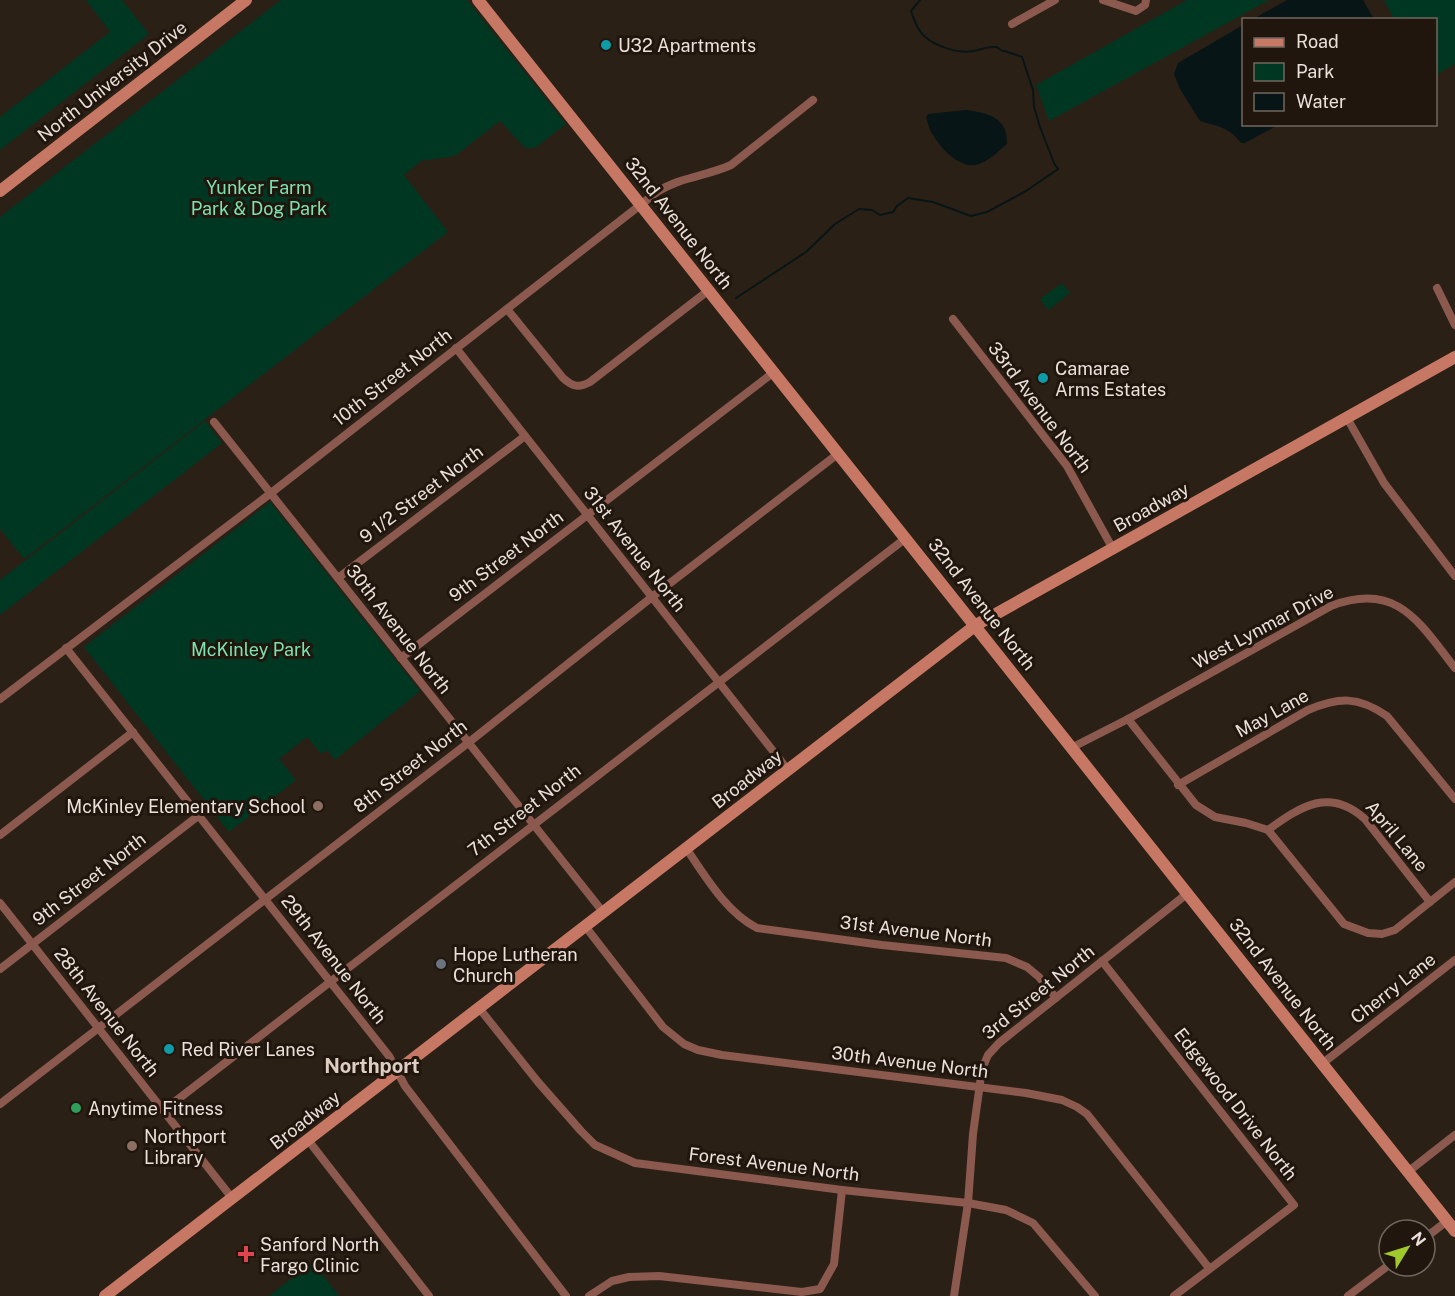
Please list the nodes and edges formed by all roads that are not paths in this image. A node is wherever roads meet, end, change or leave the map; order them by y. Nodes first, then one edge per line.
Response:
1 (246, 0) edge
2 (478, 0) edge
3 (1055, 0) edge
4 (1103, 0) edge
5 (1146, 0) edge
6 (1012, 24) dead end
7 (813, 100) dead end
8 (0, 191) edge
9 (641, 205) junction
10 (1437, 288) dead end
11 (710, 291) junction
12 (507, 309) junction
13 (953, 319) dead end
14 (1455, 325) edge
15 (456, 348) junction
16 (1455, 357) edge
17 (774, 372) junction
18 (1347, 418) junction
19 (214, 422) dead end
20 (525, 436) junction
21 (839, 453) junction
22 (270, 493) junction
23 (587, 515) junction
24 (906, 538) junction
25 (1113, 549) junction
26 (1455, 576) edge
27 (338, 578) junction
28 (652, 597) junction
29 (976, 625) junction
30 (66, 648) junction
31 (401, 658) junction
32 (1455, 668) edge
33 (718, 681) junction
34 (0, 699) edge
35 (1128, 719) junction
36 (133, 732) junction
37 (468, 743) junction
38 (1073, 747) junction
39 (788, 770) junction
40 (1178, 785) junction
41 (1455, 798) edge
42 (198, 816) junction
43 (533, 824) junction
44 (1268, 830) junction
45 (0, 835) edge
46 (686, 848) junction
47 (1455, 882) edge
48 (1188, 893) junction
49 (265, 898) junction
50 (1430, 902) junction
51 (0, 903) edge
52 (603, 912) junction
53 (585, 926) junction
54 (32, 943) junction
55 (1455, 960) edge
56 (1102, 961) junction
57 (0, 969) edge
58 (330, 981) junction
59 (1056, 998) junction
60 (479, 1008) junction
61 (98, 1028) junction
62 (1323, 1064) junction
63 (397, 1070) junction
64 (980, 1087) junction
65 (0, 1104) edge
66 (164, 1110) junction
67 (1455, 1136) edge
68 (308, 1140) junction
69 (1409, 1171) junction
70 (842, 1190) junction
71 (232, 1198) junction
72 (968, 1203) junction
73 (1451, 1226) edge
74 (1437, 1232) edge
75 (1209, 1268) junction
76 (1377, 1275) edge
77 (1353, 1294) edge
78 (105, 1296) edge
79 (429, 1296) edge
80 (566, 1296) edge
81 (589, 1296) edge
82 (954, 1296) edge
83 (1095, 1296) edge
84 (1174, 1296) edge

1 - 8 street, North University Drive
2 - 9 street, 32nd Avenue North
3 - 6 street
4 - 5 street
7 - 9 street, 10th Street North
9 - 11 street, 32nd Avenue North
9 - 12 street, 10th Street North
10 - 14 street
11 - 12 street
11 - 17 street, 32nd Avenue North
12 - 15 street, 10th Street North
13 - 25 street, 33rd Avenue North
15 - 20 street, 31st Avenue North
15 - 22 street, 10th Street North
16 - 18 street, Broadway
17 - 21 street, 32nd Avenue North
17 - 23 street, 9th Street North
18 - 25 street, Broadway
18 - 26 street
19 - 22 street, 30th Avenue North
20 - 23 street, 31st Avenue North
20 - 27 street, 9 1/2 Street North
21 - 24 street, 32nd Avenue North
21 - 28 street, 8th Street North
22 - 27 street, 30th Avenue North
22 - 30 street, 10th Street North
23 - 28 street, 31st Avenue North
23 - 31 street, 9th Street North
24 - 29 street, 32nd Avenue North
24 - 33 street, 7th Street North
25 - 29 street, Broadway
27 - 31 street, 30th Avenue North
28 - 33 street, 31st Avenue North
28 - 37 street, 8th Street North
29 - 38 street, 32nd Avenue North
29 - 39 street, Broadway
30 - 34 street, 10th Street North
30 - 36 street, 29th Avenue North
31 - 37 street, 30th Avenue North
32 - 35 street, West Lynmar Drive
33 - 39 street, 31st Avenue North
33 - 43 street, 7th Street North
35 - 38 street, West Lynmar Drive
35 - 40 street
36 - 42 street, 29th Avenue North
36 - 45 street
37 - 43 street, 30th Avenue North
37 - 49 street, 8th Street North
38 - 48 street, 32nd Avenue North
39 - 46 street, Broadway
40 - 41 street, May Lane
40 - 44 street
42 - 49 street, 29th Avenue North
42 - 54 street, 9th Street North
43 - 52 street, 30th Avenue North
43 - 58 street, 7th Street North
44 - 50 street, April Lane
44 - 50 street
46 - 52 street, Broadway
46 - 59 street, 31st Avenue North
47 - 50 street
48 - 56 street, 3rd Street North
48 - 62 street, 32nd Avenue North
49 - 58 street, 29th Avenue North
49 - 61 street, 8th Street North
51 - 54 street, 28th Avenue North
52 - 53 street, Broadway
53 - 60 street, Broadway
53 - 64 street, 30th Avenue North
54 - 57 street, 9th Street North
54 - 61 street, 28th Avenue North
55 - 62 street, Cherry Lane
56 - 59 street, 3rd Street North
56 - 75 street, Edgewood Drive North
58 - 63 street, 29th Avenue North
58 - 66 street, 7th Street North
59 - 64 street, 3rd Street North
60 - 63 street, Broadway
60 - 70 street, Forest Avenue North
61 - 65 street, 8th Street North
61 - 66 street, 28th Avenue North
62 - 69 street, 32nd Avenue North
63 - 68 street, Broadway
63 - 80 street, 29th Avenue North
64 - 72 street, 3rd Street North
64 - 75 street, 30th Avenue North
66 - 71 street, 28th Avenue North
67 - 69 street
68 - 71 street, Broadway
68 - 79 street
69 - 73 street, 32nd Avenue North
70 - 72 street, Forest Avenue North
70 - 81 street
71 - 78 street, Broadway
72 - 82 street, 3rd Street North
72 - 83 street, Forest Avenue North
73 - 74 street
75 - 84 street, Edgewood Drive North
76 - 77 street

